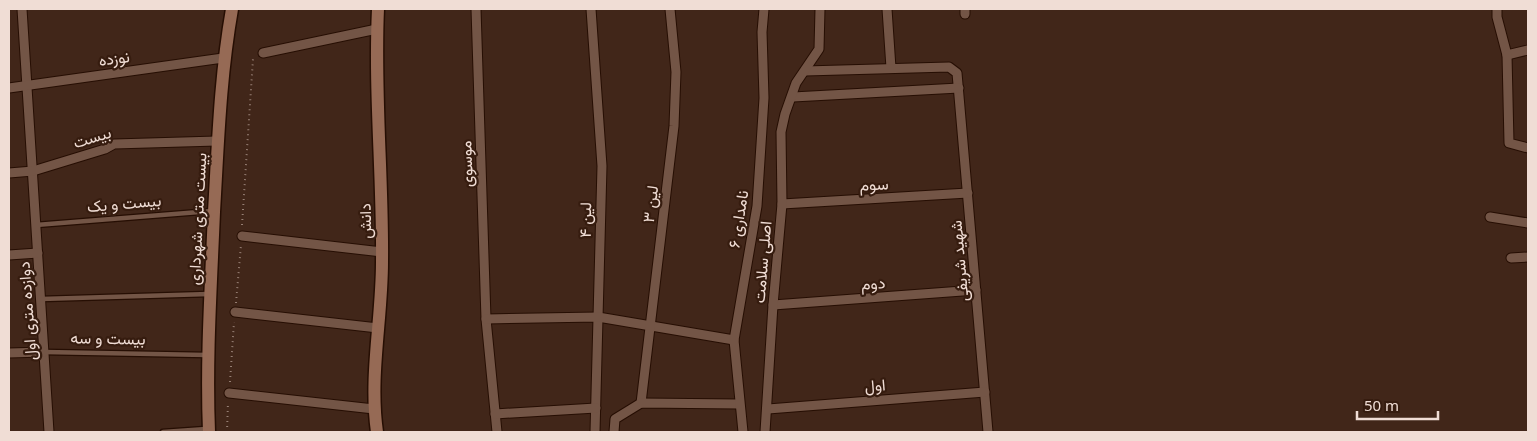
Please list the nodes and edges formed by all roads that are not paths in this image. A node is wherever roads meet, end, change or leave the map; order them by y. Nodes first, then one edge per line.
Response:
1 (22, 9) edge
2 (232, 9) edge
3 (378, 9) edge
4 (476, 9) edge
5 (591, 9) edge
6 (670, 9) edge
7 (764, 9) edge
8 (820, 9) edge
9 (887, 9) edge
10 (1497, 9) edge
11 (377, 29) junction
12 (1528, 50) edge
13 (263, 53) road end
14 (1507, 55) junction
15 (223, 58) junction
16 (891, 68) junction
17 (805, 71) junction
18 (27, 86) junction
19 (9, 88) edge
20 (959, 88) junction
21 (793, 97) junction
22 (217, 141) junction
23 (1528, 148) edge
24 (32, 171) junction
25 (9, 173) edge
26 (968, 194) junction
27 (782, 204) junction
28 (214, 211) junction
29 (1490, 217) dead end
30 (1528, 223) edge
31 (36, 225) junction
32 (242, 236) road end
33 (382, 252) junction
34 (38, 253) junction
35 (9, 255) edge
36 (1511, 258) dead end
37 (1528, 258) edge
38 (976, 290) junction
39 (210, 294) junction
40 (41, 298) junction
41 (773, 305) junction
42 (235, 312) road end
43 (598, 317) junction
44 (486, 319) junction
45 (651, 325) junction
46 (378, 328) junction
47 (734, 340) junction
48 (44, 352) junction
49 (9, 353) edge
50 (207, 355) junction
51 (985, 392) junction
52 (229, 393) road end
53 (640, 403) junction
54 (740, 404) junction
55 (596, 408) junction
56 (374, 409) junction
57 (768, 409) junction
58 (495, 414) junction
59 (209, 431) edge
60 (50, 432) edge
61 (163, 432) edge
62 (377, 432) edge
63 (497, 432) edge
64 (595, 432) edge
65 (614, 432) edge
66 (743, 432) edge
67 (765, 432) edge
68 (988, 432) edge

1 - 18 street, دوازده متری اول
2 - 15 street, بیست متری شهرداری
3 - 11 street, دانش
4 - 44 street, موسوی
5 - 43 street, لین ۴
6 - 45 street, لین ۳
7 - 47 street, نامداری ۶
8 - 17 street, اصلی سلامت
9 - 16 street
10 - 14 street
11 - 13 street
11 - 33 street, دانش
12 - 14 street
14 - 23 street
15 - 18 street, نوزده
15 - 22 street, بیست متری شهرداری
16 - 17 street
16 - 20 street
17 - 21 street, اصلی سلامت
18 - 19 street, نوزده
18 - 24 street, دوازده متری اول
20 - 21 street
20 - 26 street, شهید شریفی
21 - 27 street, اصلی سلامت
22 - 24 street, بیست
22 - 28 street, بیست متری شهرداری
24 - 25 street, بیست
24 - 31 street, دوازده متری اول
26 - 27 street, سوم
26 - 38 street, شهید شریفی
27 - 41 street, اصلی سلامت
28 - 31 lane, بیست و یک
28 - 39 street, بیست متری شهرداری
29 - 30 street
31 - 34 street, دوازده متری اول
32 - 33 street
33 - 46 street, دانش
34 - 35 street
34 - 40 street, دوازده متری اول
36 - 37 street
38 - 41 street, دوم
38 - 51 street, شهید شریفی
39 - 40 lane
39 - 50 street, بیست متری شهرداری
40 - 48 street, دوازده متری اول
41 - 57 street, اصلی سلامت
42 - 46 street
43 - 44 street
43 - 45 street
43 - 55 street, لین ۴
44 - 58 street, موسوی
45 - 47 street
45 - 53 street, لین ۳
46 - 56 street, دانش
47 - 54 street, نامداری ۶
48 - 49 street, بیست و سه
48 - 50 lane, بیست و سه
48 - 60 street, دوازده متری اول
50 - 59 street, بیست متری شهرداری
51 - 57 street, اول
51 - 68 street, شهید شریفی
52 - 56 street
53 - 54 street
53 - 65 street
54 - 66 street, نامداری ۶
55 - 58 street
55 - 64 street, لین ۴
56 - 62 street, دانش
57 - 67 street, اصلی سلامت
58 - 63 street, موسوی
59 - 61 lane

